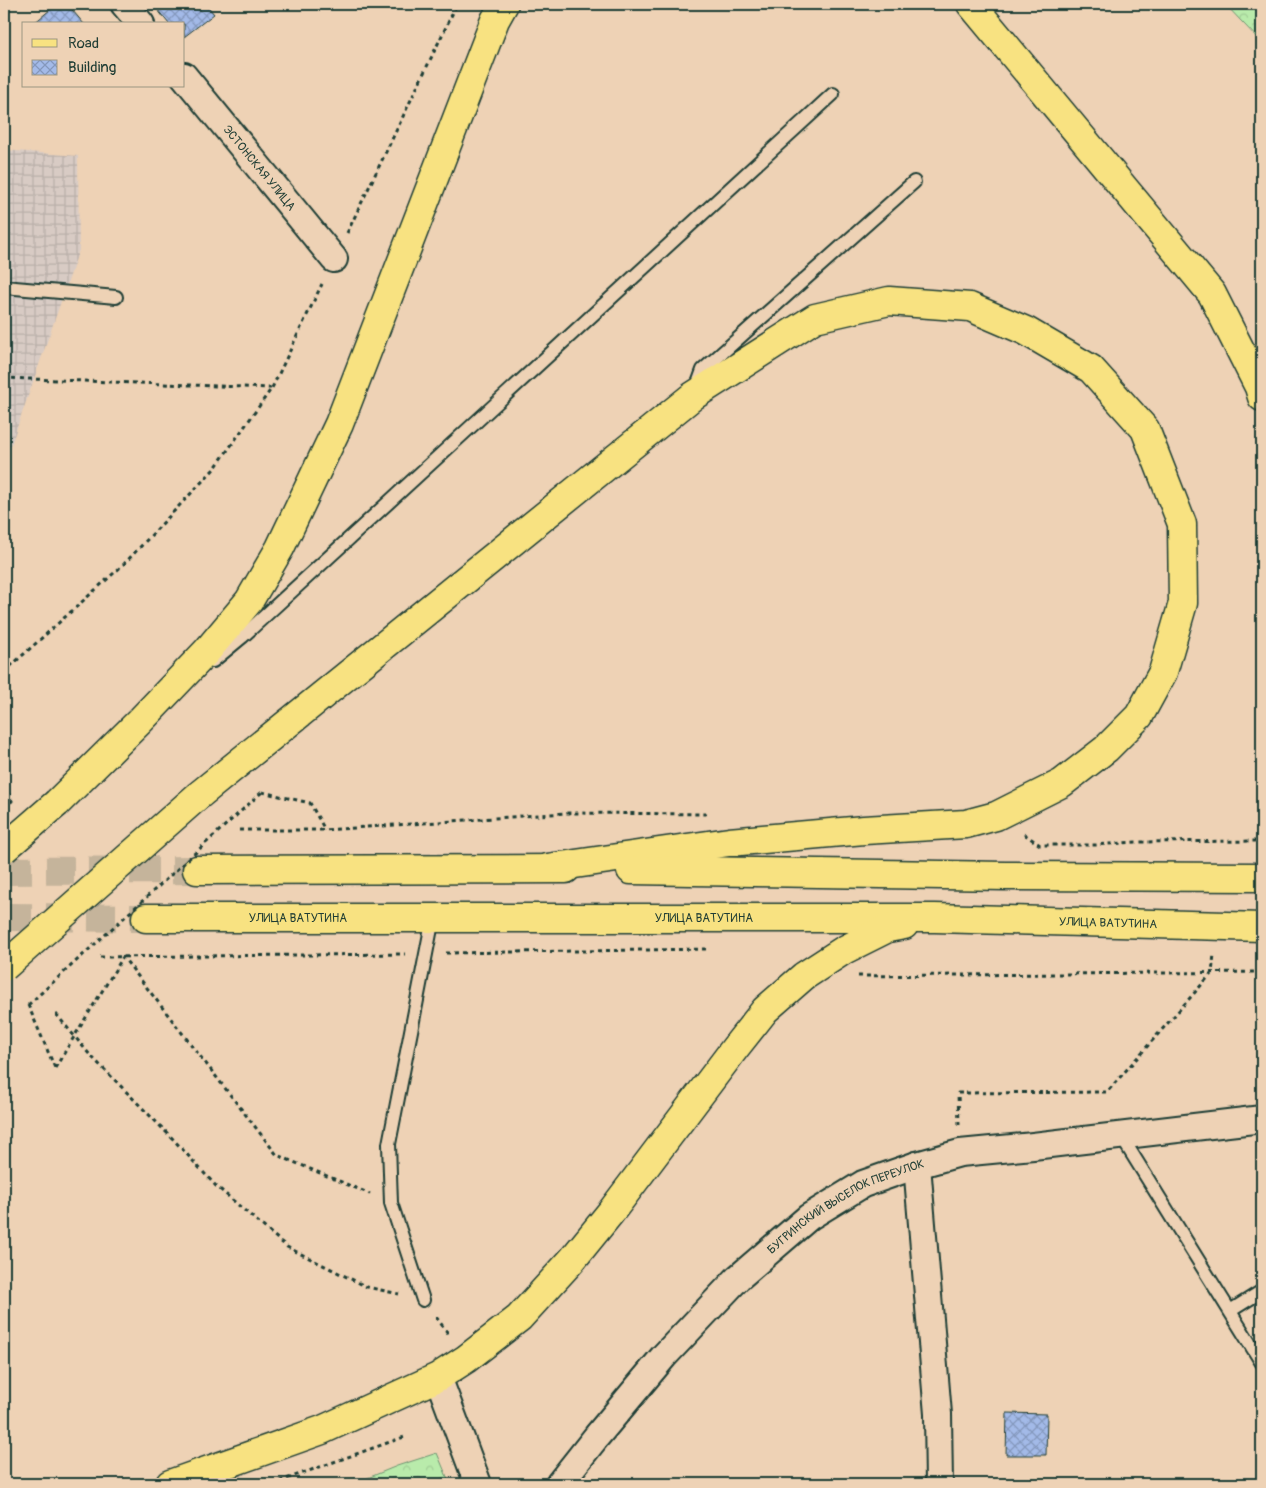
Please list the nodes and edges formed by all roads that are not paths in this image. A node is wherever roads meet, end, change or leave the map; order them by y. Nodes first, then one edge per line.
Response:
1 (124, 4) edge
2 (504, 4) edge
3 (972, 4) edge
4 (139, 22) edge
5 (185, 77) edge
6 (833, 94) dead end
7 (914, 182) dead end
8 (334, 259) road end
9 (4, 287) edge
10 (116, 297) dead end
11 (693, 396) junction
12 (1262, 396) edge
13 (140, 721) junction
14 (4, 849) edge
15 (547, 868) junction
16 (197, 870) tunnel mouth
17 (1262, 877) edge
18 (146, 918) tunnel mouth
19 (434, 918) junction
20 (935, 918) junction
21 (1262, 927) edge
22 (4, 966) edge
23 (1262, 1119) edge
24 (1122, 1136) junction
25 (917, 1165) junction
26 (1262, 1291) edge
27 (423, 1300) road end
28 (1230, 1311) junction
29 (1262, 1363) edge
30 (438, 1377) junction
31 (170, 1484) edge
32 (478, 1484) edge
33 (559, 1484) edge
34 (939, 1484) edge

1 - 4 street
2 - 13 main road
3 - 12 main road
5 - 8 street, ЭСТОНСКАЯ УЛИЦА
6 - 13 lane
7 - 11 lane
9 - 10 lane
11 - 15 main road
11 - 22 main road, bridge
13 - 14 main road, bridge
15 - 16 main road
15 - 17 main road
18 - 19 main road, УЛИЦА ВАТУТИНА
19 - 20 main road, УЛИЦА ВАТУТИНА
19 - 27 lane
20 - 21 main road, УЛИЦА ВАТУТИНА
20 - 30 main road
23 - 24 street
24 - 25 street
24 - 28 lane
25 - 33 street, БУГРИНСКИЙ ВЫСЕЛОК ПЕРЕУЛОК
25 - 34 street, БУГРИНСКИЙ ВЫСЕЛОК ПЕРЕУЛОК
26 - 28 lane
28 - 29 lane
30 - 31 main road
30 - 32 street

